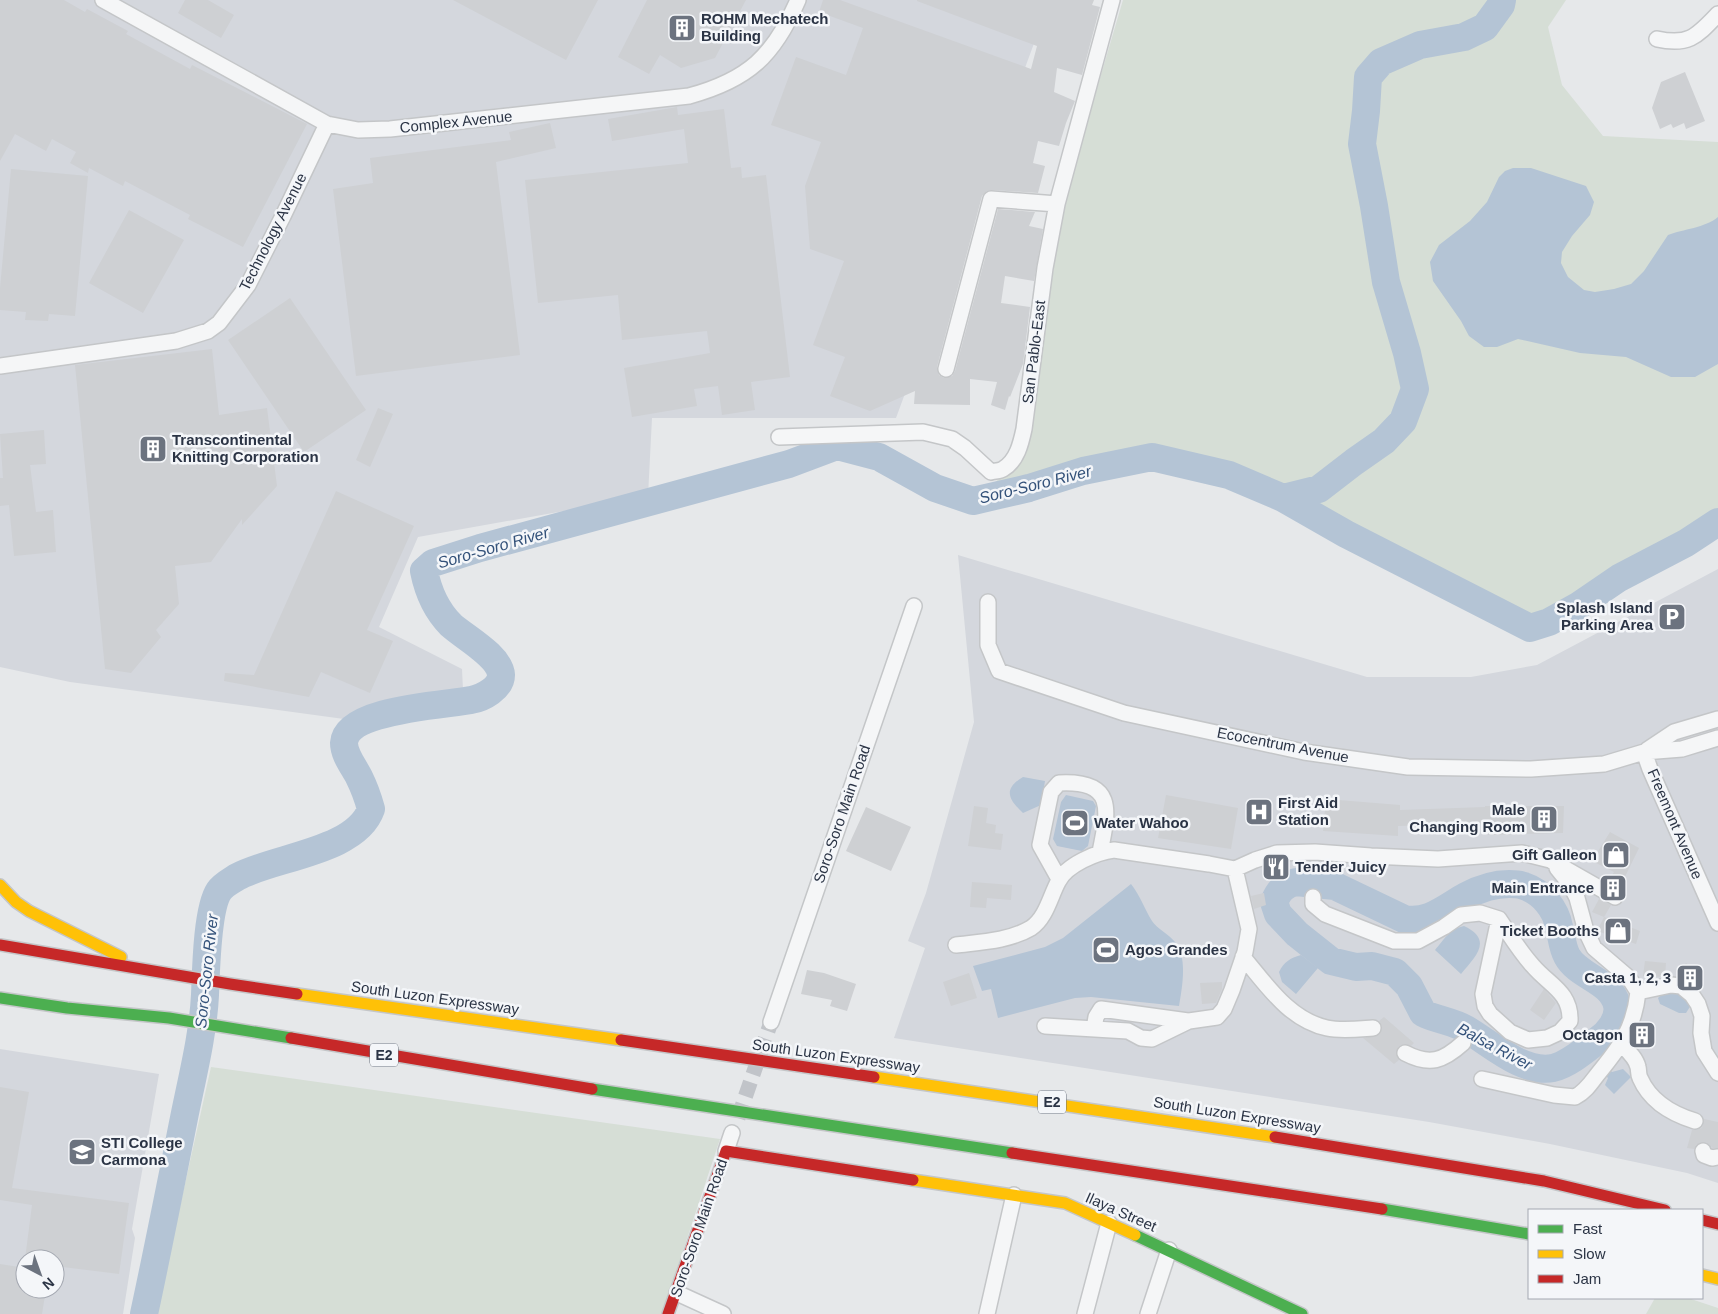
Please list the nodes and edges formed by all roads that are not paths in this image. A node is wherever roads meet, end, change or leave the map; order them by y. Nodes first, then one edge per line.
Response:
1 (102, 0) edge
2 (798, 0) edge
3 (1112, 0) edge
4 (1718, 14) edge
5 (1657, 38) dead end
6 (327, 124) junction
7 (1057, 204) junction
8 (0, 366) edge
9 (946, 369) dead end
10 (779, 437) dead end
11 (988, 602) dead end
12 (914, 606) dead end
13 (1718, 719) edge
14 (1718, 738) edge
15 (1644, 752) junction
16 (1100, 852) junction
17 (1550, 860) junction
18 (1235, 869) junction
19 (1059, 879) junction
20 (0, 885) edge
21 (1313, 897) dead end
22 (1615, 897) dead end
23 (1499, 918) junction
24 (1718, 924) edge
25 (0, 945) edge
26 (956, 945) dead end
27 (1243, 956) junction
28 (149, 970) junction
29 (1638, 992) junction
30 (0, 998) edge
31 (67, 1008) junction
32 (10, 1012) dead end
33 (1189, 1021) junction
34 (771, 1022) tunnel mouth
35 (1045, 1026) dead end
36 (1094, 1028) junction
37 (1373, 1028) dead end
38 (1463, 1043) dead end
39 (1622, 1045) junction
40 (1404, 1053) dead end
41 (1718, 1073) edge
42 (1482, 1079) dead end
43 (1695, 1121) dead end
44 (732, 1133) tunnel mouth
45 (726, 1151) junction
46 (1703, 1151) dead end
47 (1718, 1157) edge
48 (914, 1179) joint
49 (1014, 1195) junction
50 (1662, 1209) edge
51 (1703, 1220) edge
52 (1109, 1223) junction
53 (1718, 1224) edge
54 (1528, 1234) edge
55 (1169, 1250) junction
56 (1703, 1275) edge
57 (1718, 1279) edge
58 (677, 1293) junction
59 (668, 1314) edge
60 (723, 1314) edge
61 (987, 1314) edge
62 (1085, 1314) edge
63 (1148, 1314) edge
64 (1302, 1314) edge

1 - 6 street, Complex Avenue
2 - 6 street, Complex Avenue
3 - 7 street, San Pablo-East
4 - 5 street
6 - 8 street, Technology Avenue
7 - 9 street
7 - 10 street, San Pablo-East
11 - 15 street, Ecocentrum Avenue
12 - 34 street, Soro-Soro Main Road
13 - 15 street, Ecocentrum Avenue
14 - 15 street, Ecocentrum Avenue
15 - 24 street, Freemont Avenue
16 - 18 street
16 - 19 street
16 - 19 street
17 - 18 street
17 - 22 street
17 - 29 street
18 - 27 street
19 - 26 street
20 - 28 main road
21 - 23 street
23 - 23 street
25 - 28 main road, South Luzon Expressway / E2
27 - 33 street
27 - 37 street
28 - 50 main road, South Luzon Expressway / E2
29 - 39 street
29 - 41 street
30 - 31 main road, E2
31 - 32 main road
31 - 54 main road, E2
33 - 36 street
33 - 36 street
35 - 36 street
38 - 40 street
39 - 42 street
39 - 43 street
44 - 45 street
45 - 48 main road, Soro-Soro Main Road
45 - 58 main road, Soro-Soro Main Road
46 - 47 street
48 - 49 main road, Ilaya Street
49 - 52 main road, Ilaya Street
49 - 61 street
51 - 53 main road
52 - 55 main road, Ilaya Street
52 - 62 street
55 - 63 street
55 - 64 main road, Ilaya Street
56 - 57 main road
58 - 59 main road, Soro-Soro Main Road
58 - 60 street

